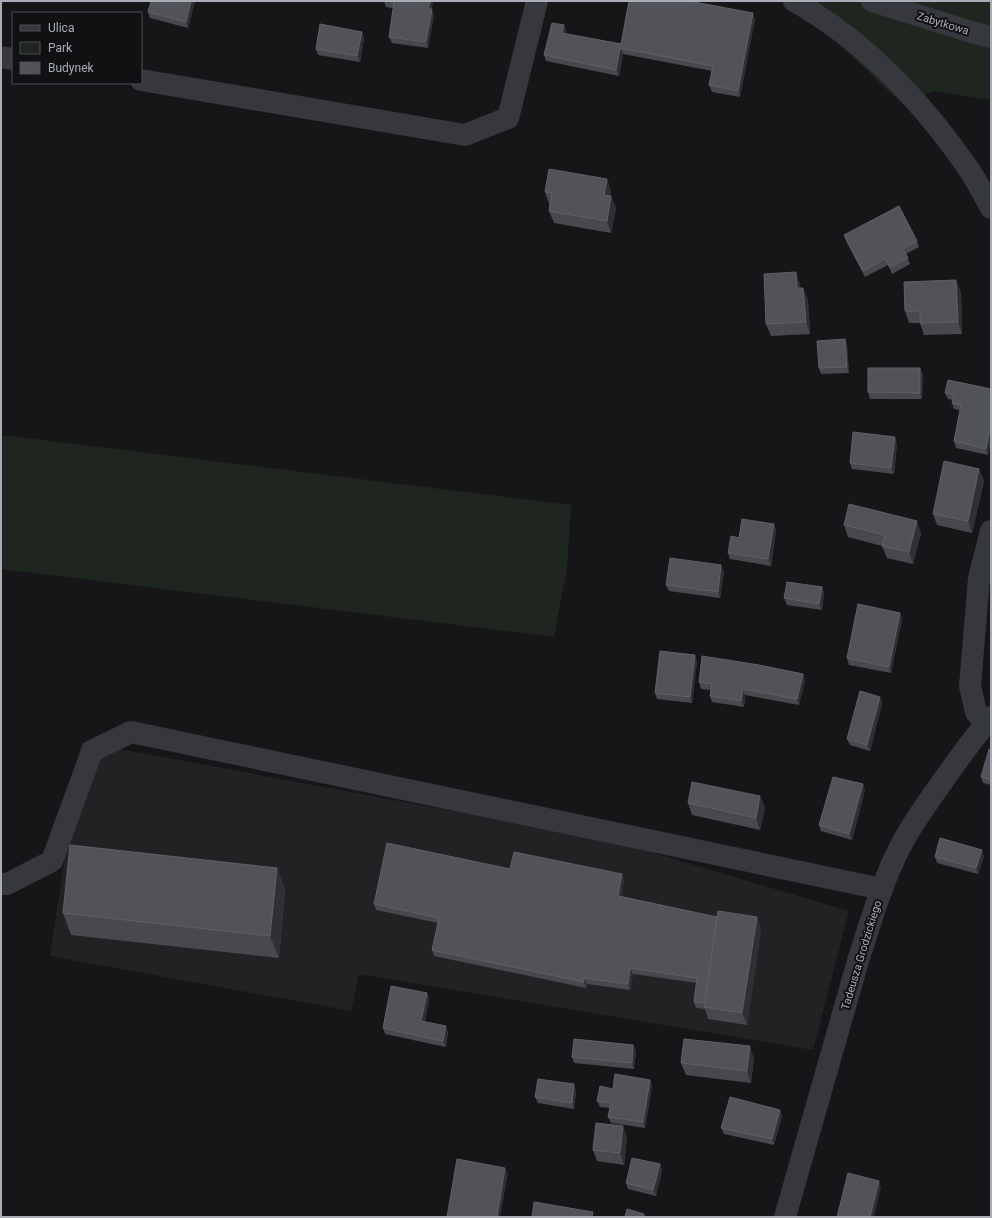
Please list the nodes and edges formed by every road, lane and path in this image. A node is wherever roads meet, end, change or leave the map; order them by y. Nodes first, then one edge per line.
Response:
1 (537, 1) edge
2 (794, 1) edge
3 (872, 1) edge
4 (991, 37) edge
5 (1, 57) edge
6 (12, 59) edge
7 (142, 80) edge
8 (991, 208) edge
9 (991, 531) edge
10 (988, 720) edge
11 (1, 884) edge
12 (882, 888) junction
13 (785, 1217) edge

1 - 7 street
2 - 8 street
3 - 4 street, Zabytkowa
5 - 6 street
9 - 10 street
10 - 12 street, Tadeusza Grodzickiego
11 - 12 street
12 - 13 street, Tadeusza Grodzickiego

